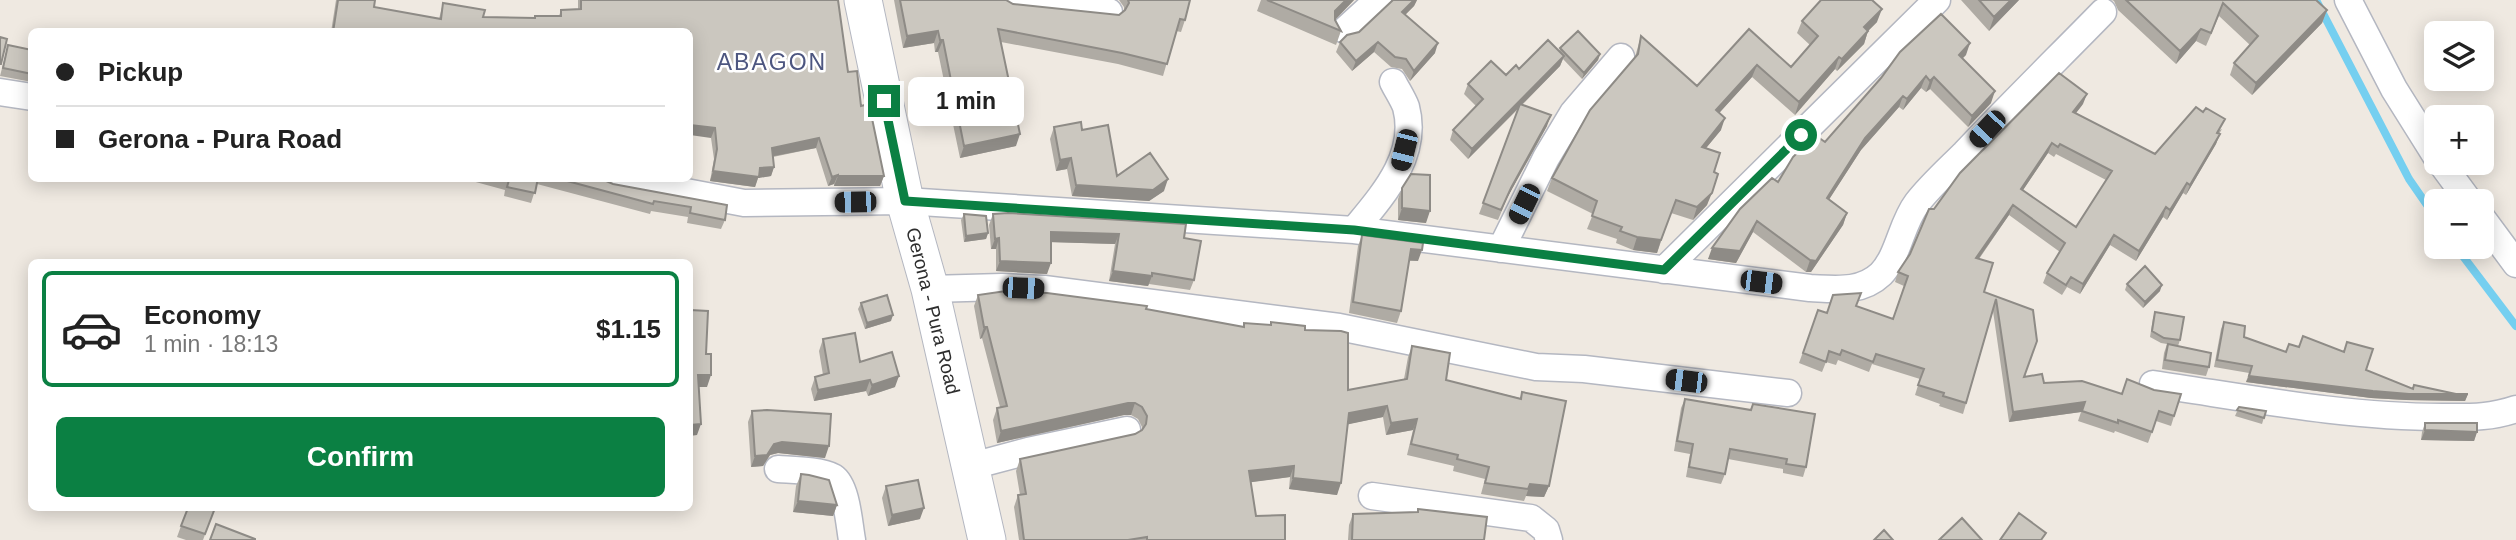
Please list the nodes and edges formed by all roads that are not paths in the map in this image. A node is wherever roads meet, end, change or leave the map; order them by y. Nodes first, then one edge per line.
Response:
1 (868, 0) edge
2 (1011, 0) edge
3 (1378, 0) edge
4 (1937, 0) edge
5 (2348, 0) edge
6 (1109, 12) edge
7 (2103, 12) dead end
8 (1345, 30) dead end
9 (1621, 57) dead end
10 (1393, 82) dead end
11 (0, 92) edge
12 (28, 96) edge
13 (2424, 137) edge
14 (632, 182) edge
15 (905, 201) junction
16 (1354, 230) junction
17 (2494, 234) edge
18 (1501, 249) junction
19 (2516, 264) edge
20 (1664, 270) junction
21 (930, 289) junction
22 (2153, 384) dead end
23 (1788, 393) dead end
24 (2516, 410) edge
25 (1127, 430) dead end
26 (972, 466) junction
27 (778, 469) dead end
28 (1372, 496) dead end
29 (852, 540) edge
30 (987, 540) edge
31 (1549, 540) edge

1 - 15 main road, Gerona - Pura Road
2 - 6 street
3 - 8 street
4 - 20 street
5 - 13 street
7 - 20 street
9 - 18 street
10 - 16 street
11 - 12 street
14 - 15 street
15 - 16 street
15 - 21 main road, Gerona - Pura Road
16 - 18 street
17 - 19 street
18 - 20 street
21 - 23 street
21 - 26 main road, Gerona - Pura Road
22 - 24 street
25 - 26 street
26 - 30 main road, Gerona - Pura Road
27 - 29 street
28 - 31 street

